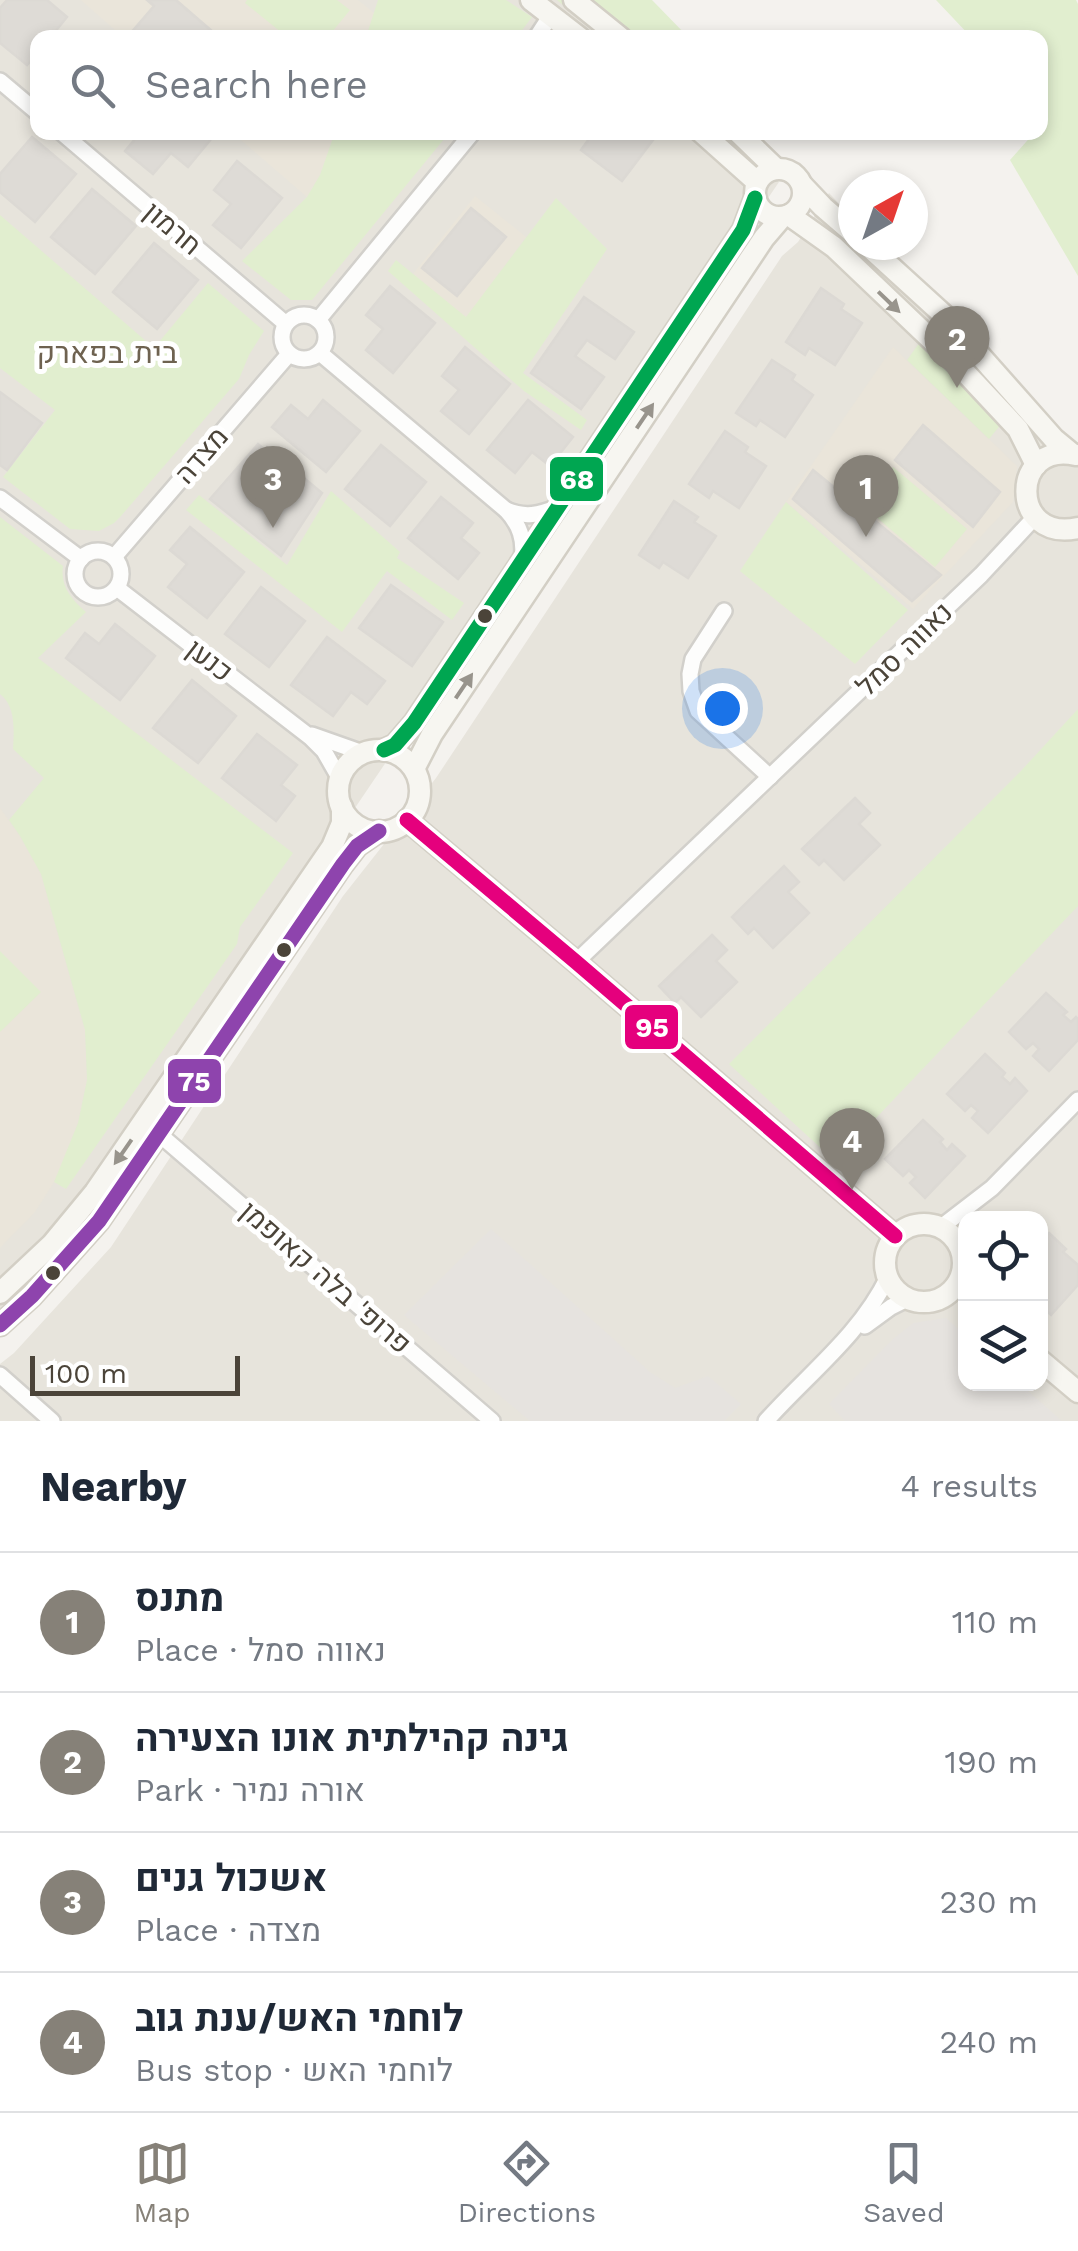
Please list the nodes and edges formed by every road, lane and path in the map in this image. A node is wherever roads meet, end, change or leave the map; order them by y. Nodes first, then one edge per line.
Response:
1 (531, 0) edge
2 (574, 0) edge
3 (552, 16) junction
4 (542, 30) edge
5 (570, 30) edge
6 (611, 30) edge
7 (0, 81) edge
8 (30, 106) edge
9 (69, 140) edge
10 (465, 140) edge
11 (709, 140) edge
12 (746, 140) edge
13 (775, 168) junction
14 (803, 186) junction
15 (756, 190) junction
16 (785, 216) junction
17 (838, 220) edge
18 (883, 260) edge
19 (318, 320) junction
20 (286, 324) junction
21 (320, 353) junction
22 (289, 354) junction
23 (1074, 454) edge
24 (1036, 464) junction
25 (0, 498) edge
26 (558, 507) junction
27 (506, 510) junction
28 (1035, 517) junction
29 (1074, 531) edge
30 (114, 557) junction
31 (81, 559) junction
32 (522, 560) junction
33 (117, 588) junction
34 (724, 611) dead end
35 (304, 732) junction
36 (373, 752) junction
37 (414, 770) junction
38 (770, 777) junction
39 (340, 779) junction
40 (342, 807) junction
41 (407, 820) junction
42 (379, 831) junction
43 (576, 962) junction
44 (1078, 1100) edge
45 (159, 1134) junction
46 (992, 1188) junction
47 (977, 1211) edge
48 (940, 1228) junction
49 (896, 1236) junction
50 (958, 1241) edge
51 (888, 1277) junction
52 (9, 1281) edge
53 (958, 1292) edge
54 (0, 1294) edge
55 (910, 1298) junction
56 (0, 1326) edge
57 (842, 1344) junction
58 (1048, 1367) edge
59 (0, 1375) edge
60 (1078, 1392) edge
61 (52, 1421) edge
62 (492, 1421) edge
63 (766, 1421) edge

1 - 3 street
2 - 6 street
3 - 4 street
3 - 5 street
7 - 8 street
9 - 20 street, חרמון
10 - 19 street
11 - 15 street
12 - 13 street
13 - 14 street
13 - 15 street
14 - 16 street
14 - 17 street
15 - 16 street
15 - 26 street
16 -> 24 street
37 -> 16 street
18 - 23 street
19 - 20 street
19 - 21 street
20 - 22 street
21 - 22 street
21 - 27 street
22 - 30 street, מצדה
23 - 24 street
24 - 28 street
25 - 31 street
26 - 27 street
26 - 32 street
27 - 32 street
28 - 29 street
28 - 38 street, נאווה סמל
30 - 31 street
30 - 33 street
31 - 33 street
32 - 36 street
33 - 35 street, כנען
34 - 38 street
35 - 36 street, כנען
35 - 39 street, כנען
36 - 37 street
36 - 39 street
37 - 41 street
38 - 43 street, נאווה סמל
39 - 40 street
40 - 42 street
40 -> 52 street
41 - 42 street
41 - 43 street
42 - 45 street
43 - 49 street
44 - 46 street
45 - 56 street
45 - 62 street, פרופ' בלה קאופמן
46 - 47 street
46 - 48 street
48 - 49 street
48 - 50 street
49 - 51 street
51 - 55 street
51 - 57 street
52 - 54 street
53 - 55 street
55 - 57 street
57 - 63 street
58 - 60 street
59 - 61 street

